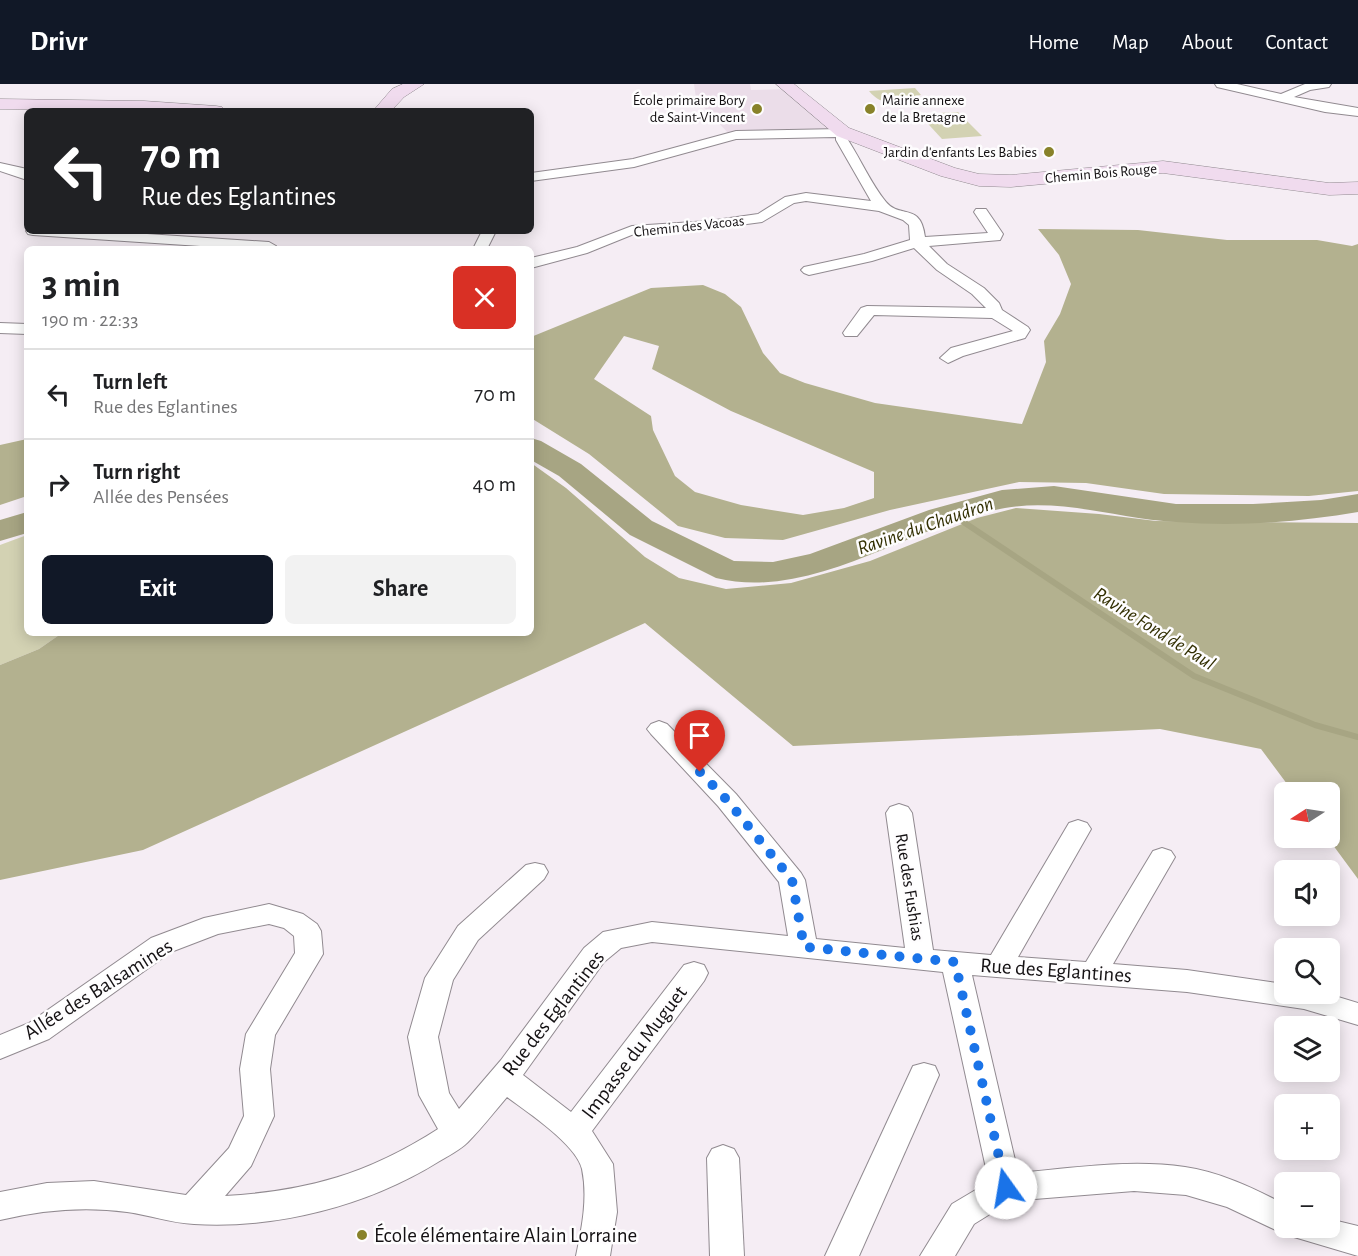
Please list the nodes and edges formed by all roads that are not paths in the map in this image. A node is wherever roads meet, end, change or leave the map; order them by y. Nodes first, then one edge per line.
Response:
1 (784, 84) edge
2 (1221, 84) edge
3 (1324, 84) edge
4 (412, 85) edge
5 (1282, 98) junction
6 (0, 104) edge
7 (173, 108) edge
8 (385, 108) edge
9 (1358, 112) edge
10 (844, 134) junction
11 (24, 165) edge
12 (0, 166) edge
13 (24, 174) edge
14 (534, 177) edge
15 (1358, 189) edge
16 (882, 207) junction
17 (981, 212) dead end
18 (74, 234) edge
19 (918, 242) junction
20 (240, 246) edge
21 (534, 262) edge
22 (809, 270) dead end
23 (995, 313) junction
24 (0, 328) edge
25 (24, 329) edge
26 (851, 333) dead end
27 (948, 358) dead end
28 (659, 729) dead end
29 (899, 813) dead end
30 (1078, 828) dead end
31 (1162, 857) dead end
32 (535, 872) dead end
33 (804, 947) junction
34 (921, 960) junction
35 (955, 962) junction
36 (999, 966) junction
37 (694, 973) dead end
38 (1094, 973) junction
39 (1358, 1014) edge
40 (0, 1047) edge
41 (924, 1075) dead end
42 (503, 1077) junction
43 (574, 1131) junction
44 (457, 1133) junction
45 (723, 1158) dead end
46 (1006, 1188) junction
47 (0, 1206) edge
48 (193, 1210) junction
49 (1274, 1215) edge
50 (1340, 1236) edge
51 (1358, 1241) edge
52 (593, 1256) edge
53 (727, 1256) edge
54 (842, 1256) edge
55 (937, 1256) edge

1 - 10 street, Chemin Bois Rouge
2 - 5 street
3 - 5 street
4 - 8 street
5 - 9 street
6 - 7 street
10 - 14 street
10 - 15 street, Chemin Bois Rouge
10 - 16 street
11 - 12 street
12 - 13 street
16 - 19 street, Chemin des Vacoas
16 - 21 street, Chemin des Vacoas
17 - 19 street
18 - 20 street
19 - 22 street
19 - 23 street
23 - 26 street
23 - 27 street
24 - 25 street
28 - 33 street
29 - 34 street, Rue des Fushias
30 - 36 street
31 - 38 street
32 - 44 street
33 - 34 street, Rue des Eglantines
33 - 42 street, Rue des Eglantines
34 - 35 street, Rue des Eglantines
35 - 36 street, Rue des Eglantines
35 - 46 street
36 - 38 street, Rue des Eglantines
37 - 43 street, Impasse du Muguet
38 - 39 street, Rue des Eglantines
40 - 48 street, Allée des Balsamines
41 - 54 street
42 - 43 street
42 - 44 street, Rue des Eglantines
43 - 52 street
44 - 48 street, Rue des Eglantines
45 - 53 street
46 - 49 street
46 - 55 street
47 - 48 street, Rue des Eglantines
50 - 51 street

